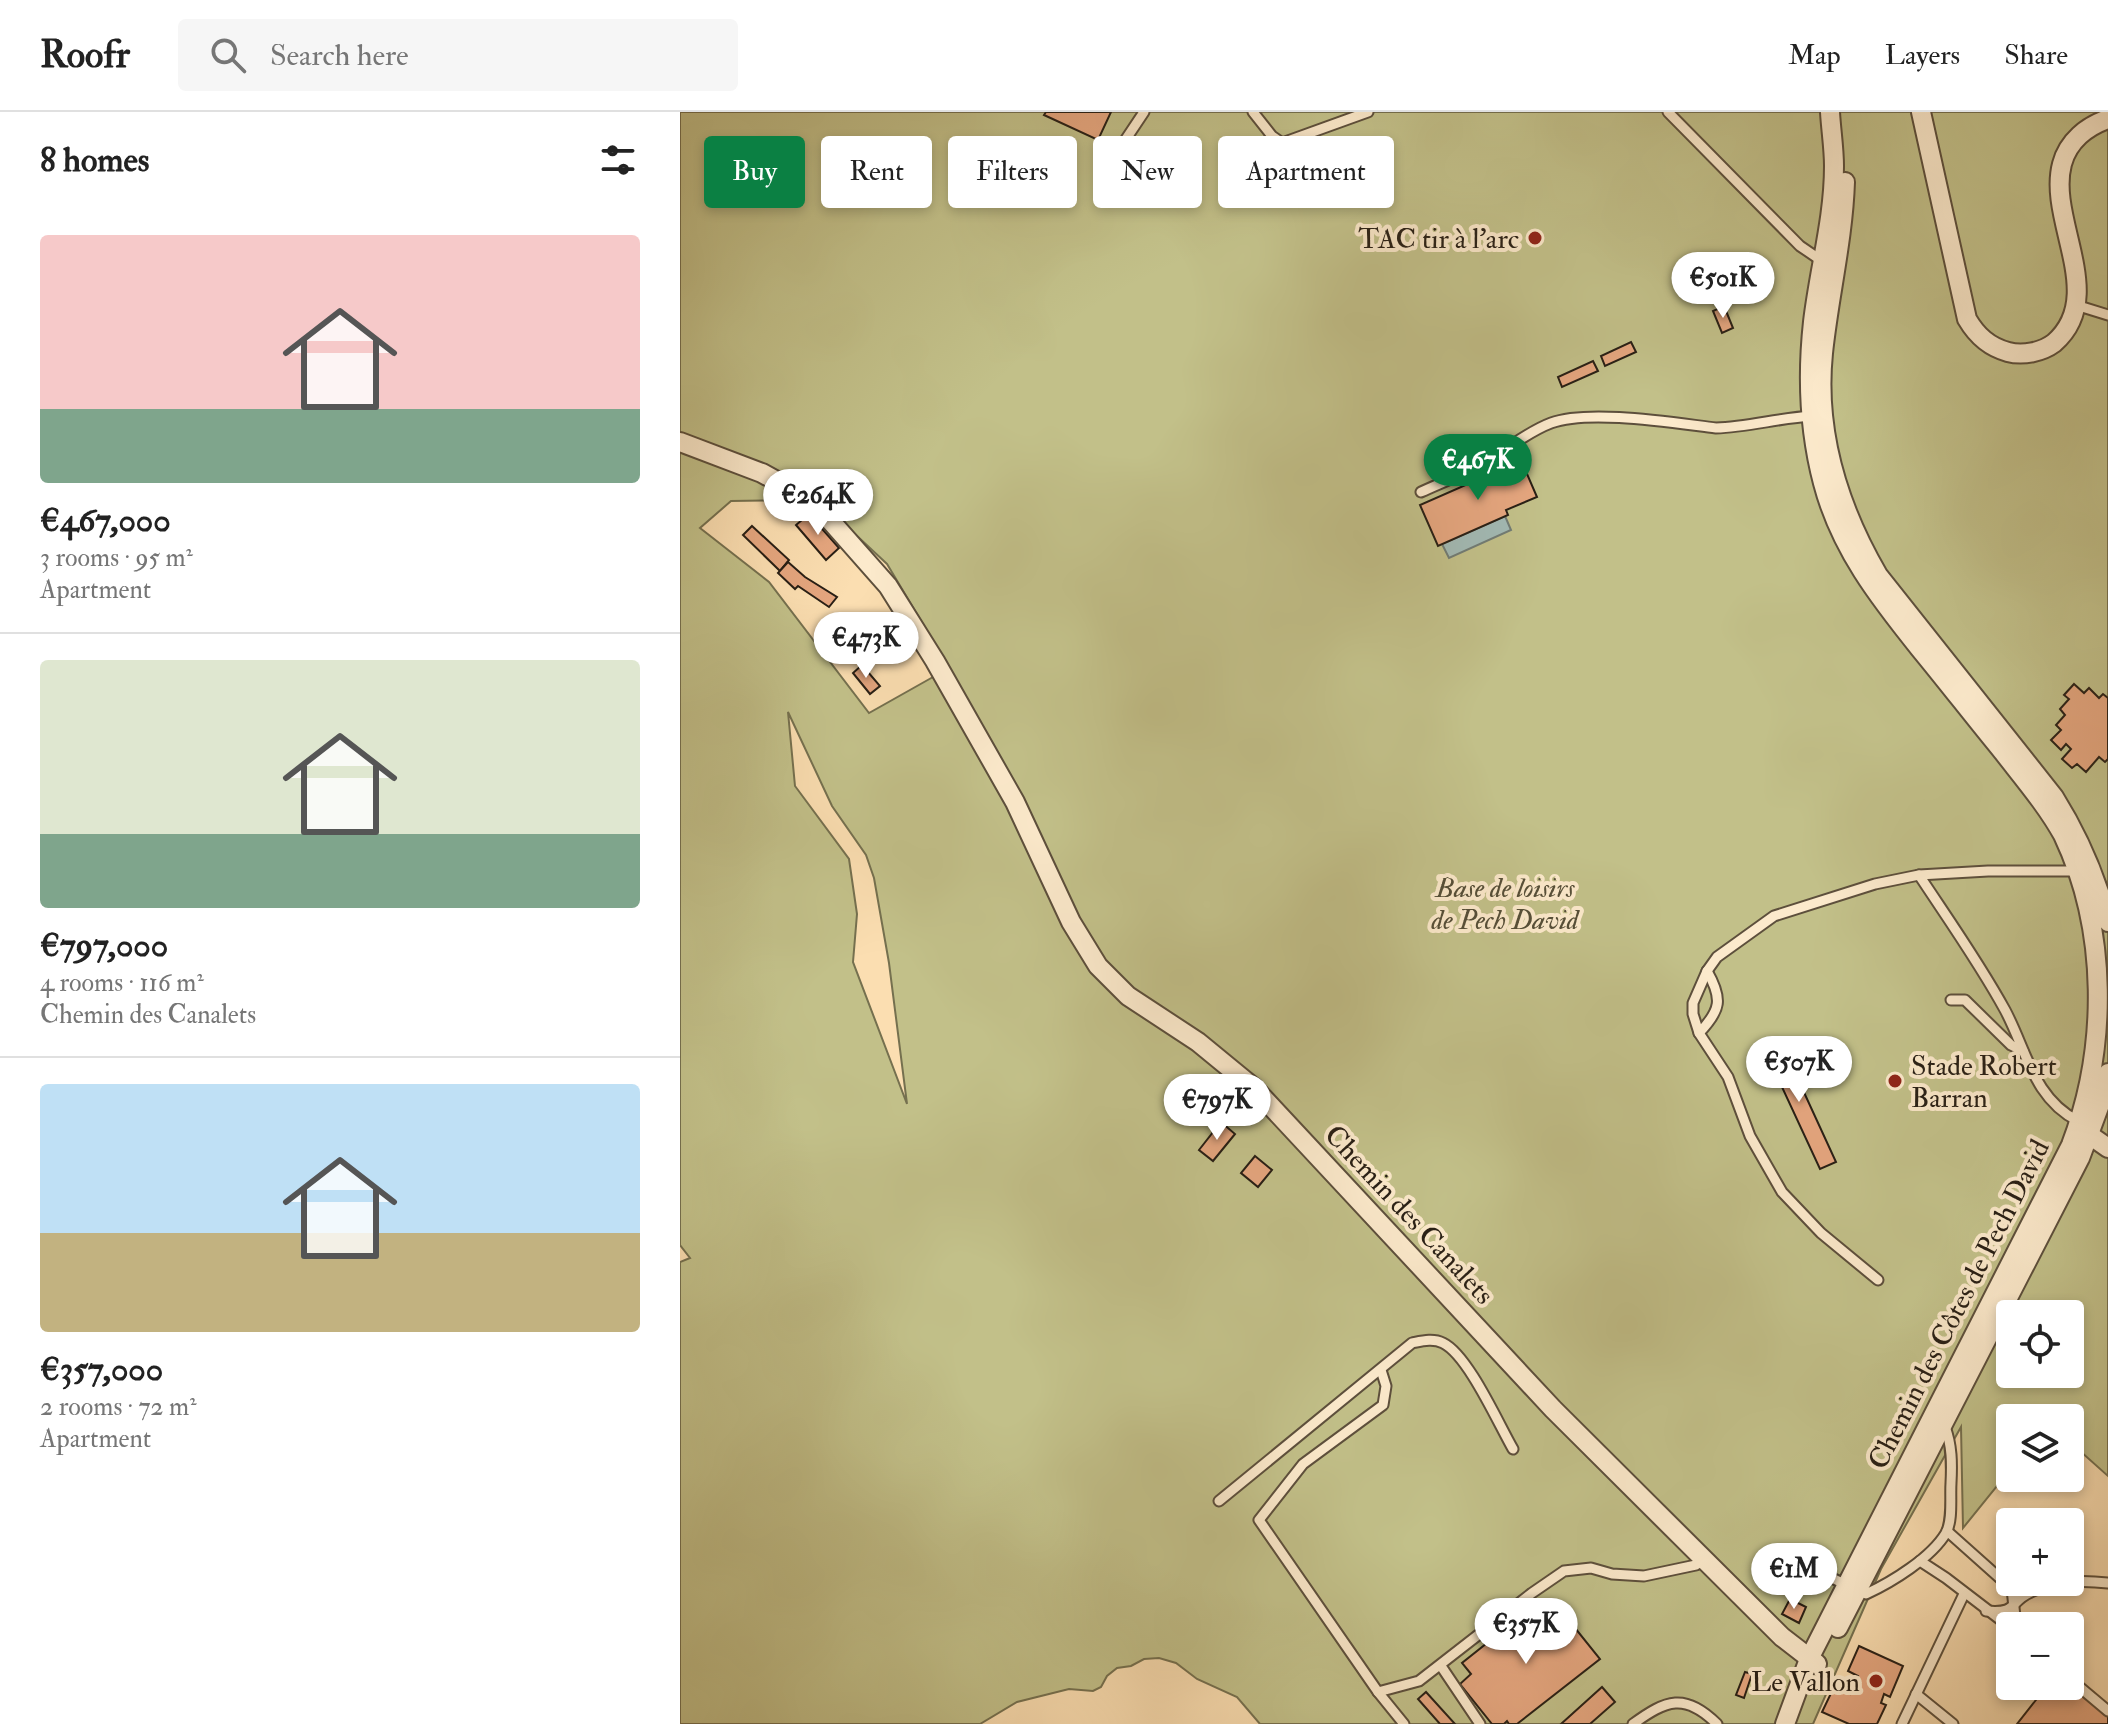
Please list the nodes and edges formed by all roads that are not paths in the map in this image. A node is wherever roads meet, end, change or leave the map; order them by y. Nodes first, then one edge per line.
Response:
1 (1144, 112) edge
2 (1253, 112) edge
3 (1368, 112) edge
4 (1668, 112) edge
5 (1830, 112) edge
6 (1842, 112) edge
7 (1921, 112) edge
8 (2108, 119) edge
9 (1128, 136) edge
10 (1830, 264) junction
11 (2079, 306) junction
12 (2108, 315) edge
13 (1816, 416) junction
14 (680, 442) edge
15 (1421, 492) dead end
16 (2085, 868) junction
17 (1919, 875) junction
18 (2108, 922) edge
19 (1707, 971) junction
20 (1951, 1000) dead end
21 (1699, 1033) junction
22 (2023, 1051) junction
23 (2108, 1073) edge
24 (2085, 1127) junction
25 (2108, 1148) edge
26 (1878, 1280) dead end
27 (1381, 1370) junction
28 (1937, 1422) junction
29 (1513, 1449) dead end
30 (1219, 1501) dead end
31 (1947, 1531) junction
32 (1705, 1559) junction
33 (1920, 1561) junction
34 (1817, 1564) dead end
35 (2108, 1583) edge
36 (1852, 1588) junction
37 (1964, 1594) junction
38 (2014, 1607) junction
39 (1986, 1611) junction
40 (2014, 1612) edge
41 (1996, 1616) edge
42 (1814, 1662) junction
43 (1441, 1666) junction
44 (2084, 1691) edge
45 (1378, 1692) junction
46 (1916, 1694) junction
47 (2108, 1711) edge
48 (1404, 1724) edge
49 (1480, 1724) edge
50 (1633, 1724) edge
51 (1717, 1724) edge
52 (1785, 1724) edge
53 (1791, 1724) edge
54 (1902, 1724) edge
55 (1953, 1724) edge

1 - 9 lane
2 - 3 lane
4 - 10 lane
5 - 10 street, Chemin des Côtes de Pech David
6 - 10 street, Chemin des Côtes de Pech David
7 - 11 street
8 - 11 street
10 - 13 street, Chemin des Côtes de Pech David
11 - 12 lane
13 - 15 lane
13 - 16 street, Chemin des Côtes de Pech David
14 - 32 street, Chemin des Canalets
16 - 17 lane
16 - 18 street, Chemin des Côtes de Pech David
16 - 24 street, Chemin des Côtes de Pech David
17 - 19 lane
17 - 22 lane
19 - 21 lane
19 - 21 lane
20 - 22 lane
21 - 26 lane
22 - 24 lane
23 - 24 street, Chemin des Côtes de Pech David
24 - 25 street
24 - 28 street, Chemin des Côtes de Pech David
27 - 29 lane
27 - 30 lane
27 - 45 lane
28 - 31 lane
28 - 36 street, Chemin des Côtes de Pech David
31 - 33 lane
31 - 38 lane
32 - 42 street, Chemin des Canalets
32 - 43 lane
33 - 36 lane
33 - 37 lane
34 - 36 lane
35 - 38 lane
36 - 42 street, Chemin des Côtes de Pech David
37 - 39 lane
37 - 46 lane
38 - 39 lane
38 - 40 lane
39 - 41 lane
42 - 52 street, Chemin des Côtes de Pech David
42 - 53 street, Chemin des Côtes de Pech David
43 - 45 lane
43 - 49 lane
44 - 47 lane
45 - 48 lane
46 - 54 lane
46 - 55 lane
50 - 51 lane

